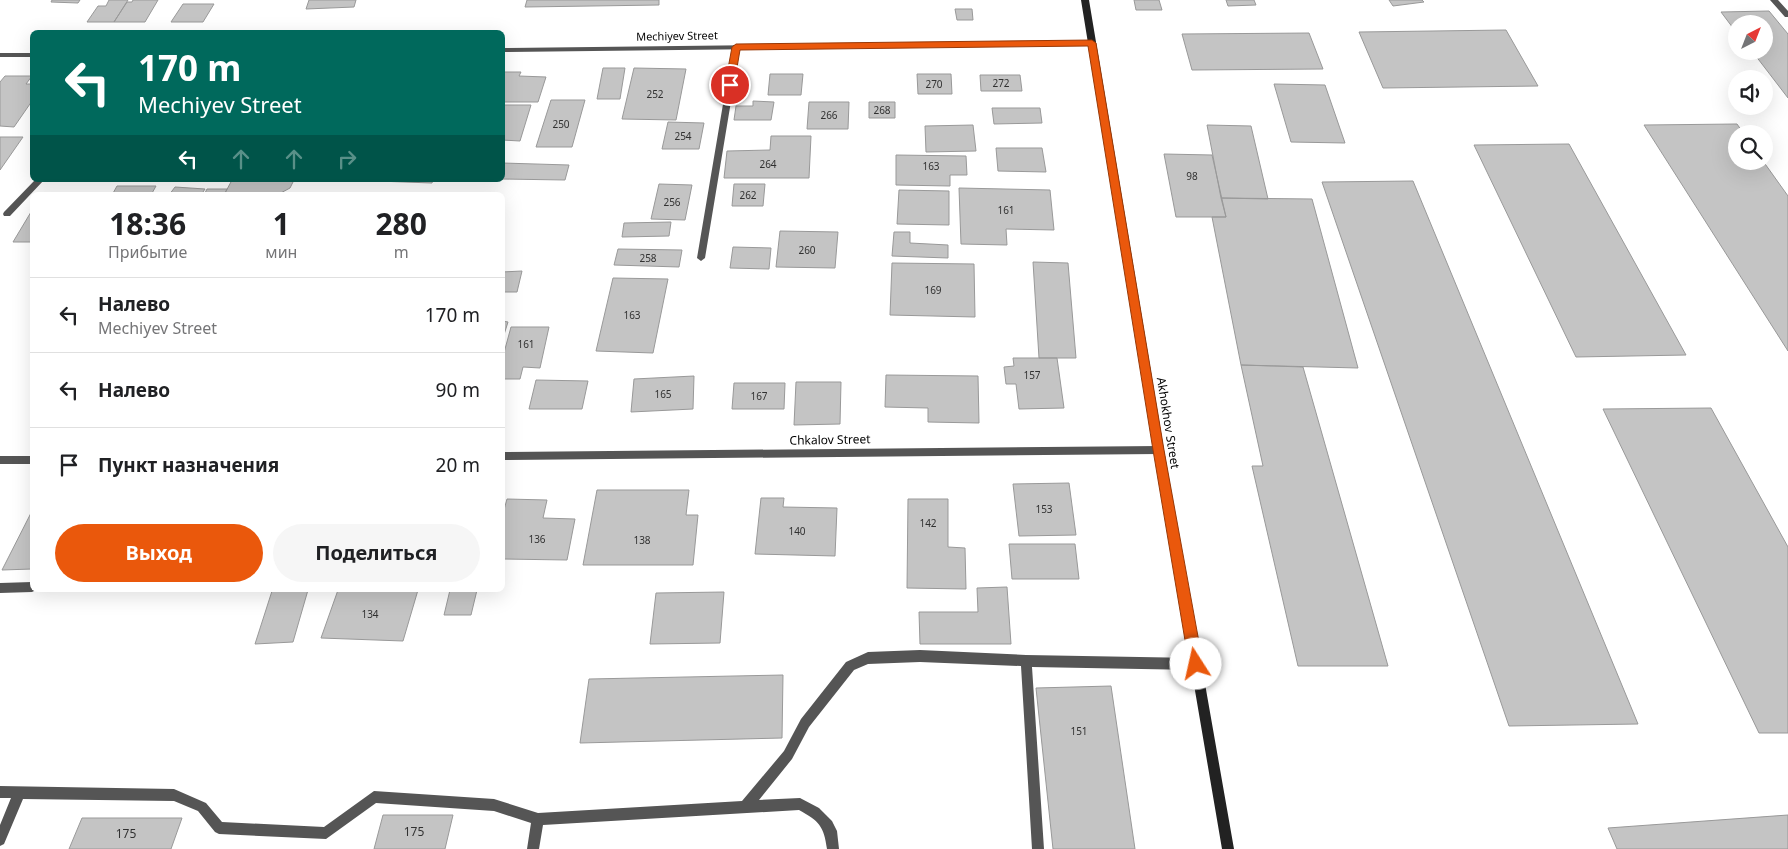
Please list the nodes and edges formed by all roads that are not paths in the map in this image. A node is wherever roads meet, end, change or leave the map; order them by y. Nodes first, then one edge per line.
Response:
1 (1085, 0) edge
2 (1774, 0) edge
3 (1788, 15) edge
4 (1092, 43) junction
5 (736, 47) junction
6 (505, 50) edge
7 (0, 55) edge
8 (30, 55) edge
9 (38, 182) edge
10 (7, 214) dead end
11 (702, 258) dead end
12 (1158, 450) junction
13 (505, 456) edge
14 (0, 460) edge
15 (30, 460) edge
16 (30, 587) edge
17 (0, 588) edge
18 (1026, 661) junction
19 (1196, 664) junction
20 (0, 792) edge
21 (20, 792) junction
22 (744, 808) junction
23 (538, 819) junction
24 (0, 840) edge
25 (533, 849) edge
26 (832, 849) edge
27 (1038, 849) edge
28 (1228, 849) edge

1 - 4 main road, Akhokhov Street
2 - 3 street
4 - 5 street, Mechiyev Street
4 - 12 main road, Akhokhov Street
5 - 6 street, Mechiyev Street
5 - 11 street
7 - 8 street
9 - 10 street
12 - 13 street, Chkalov Street
12 - 19 main road, Akhokhov Street
14 - 15 street
16 - 17 street
18 - 19 street
18 - 22 street
18 - 27 street
19 - 28 main road, Akhokhov Street
20 - 21 street
21 - 23 street
21 - 24 street
22 - 23 street
22 - 26 street
23 - 25 street

